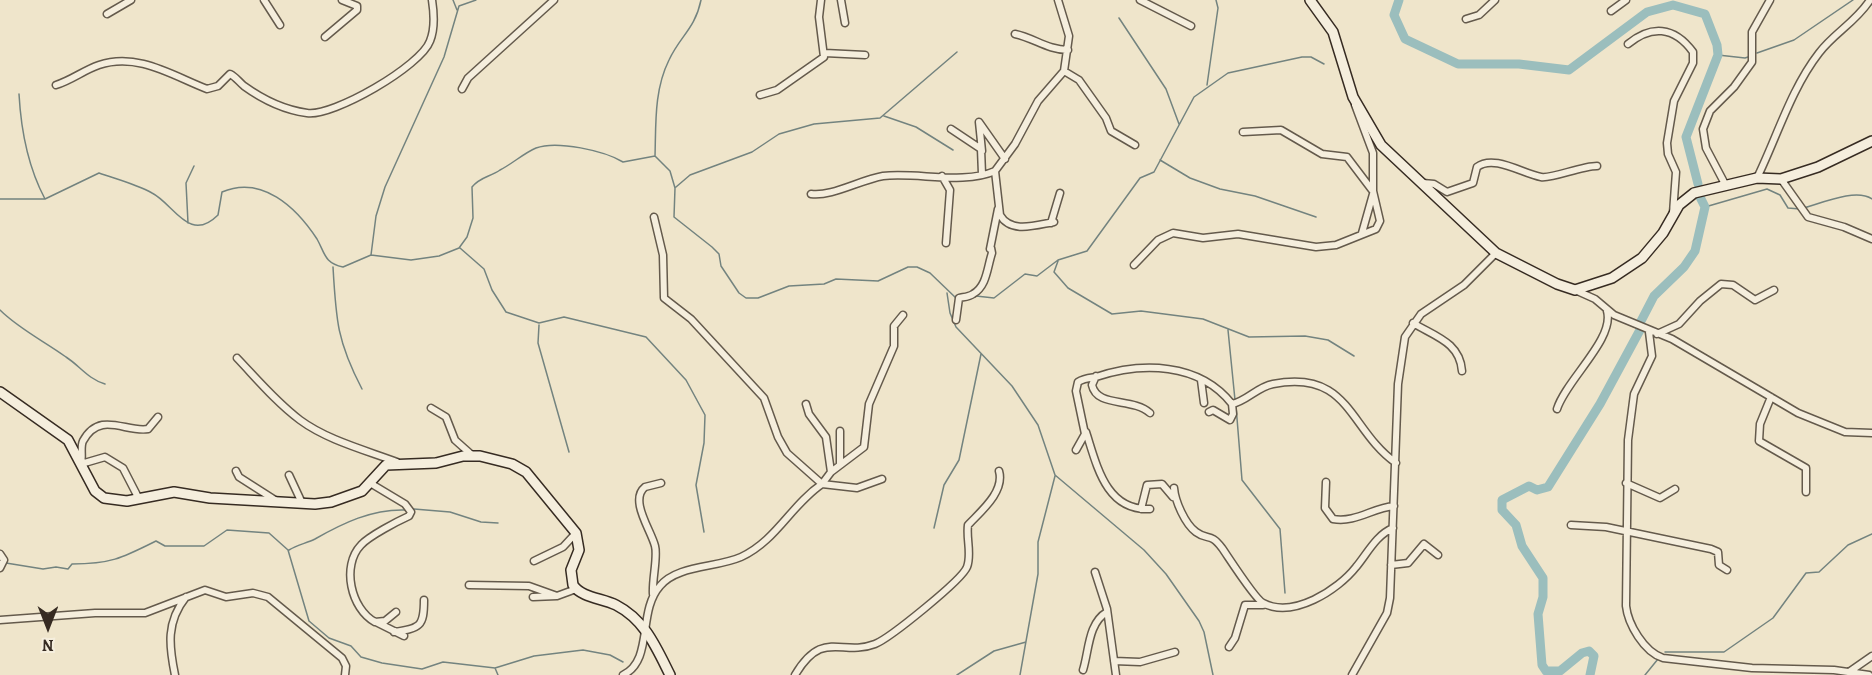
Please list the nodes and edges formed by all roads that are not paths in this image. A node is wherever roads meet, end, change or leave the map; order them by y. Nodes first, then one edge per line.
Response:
1 (131, 0) edge
2 (264, 0) edge
3 (342, 0) edge
4 (432, 0) edge
5 (554, 0) edge
6 (821, 0) edge
7 (841, 0) edge
8 (1058, 0) edge
9 (1140, 0) edge
10 (1310, 0) edge
11 (1495, 0) edge
12 (1626, 0) edge
13 (1770, 0) edge
14 (1870, 0) edge
15 (1611, 11) dead end
16 (106, 14) dead end
17 (1466, 19) dead end
18 (844, 22) dead end
19 (280, 25) dead end
20 (1191, 26) dead end
21 (1015, 34) dead end
22 (325, 37) dead end
23 (1628, 44) dead end
24 (1068, 50) junction
25 (825, 53) junction
26 (866, 55) dead end
27 (1064, 71) junction
28 (56, 85) dead end
29 (462, 89) dead end
30 (760, 94) dead end
31 (1353, 97) junction
32 (951, 129) dead end
33 (1243, 132) dead end
34 (1872, 141) edge
35 (1134, 145) dead end
36 (982, 151) junction
37 (1005, 159) junction
38 (1598, 166) dead end
39 (995, 171) junction
40 (982, 174) junction
41 (942, 176) junction
42 (1757, 178) junction
43 (1781, 179) junction
44 (1423, 183) junction
45 (1725, 184) junction
46 (1373, 192) junction
47 (1060, 193) dead end
48 (811, 194) dead end
49 (999, 206) junction
50 (1673, 214) junction
51 (654, 217) dead end
52 (1362, 233) junction
53 (1872, 239) edge
54 (945, 243) dead end
55 (1496, 253) junction
56 (1134, 265) dead end
57 (1575, 290) junction
58 (1774, 290) dead end
59 (1607, 309) junction
60 (903, 315) dead end
61 (956, 320) dead end
62 (1413, 323) junction
63 (1649, 332) junction
64 (1657, 334) junction
65 (237, 358) dead end
66 (1462, 371) dead end
67 (1096, 376) junction
68 (1201, 379) junction
69 (0, 392) edge
70 (1771, 398) junction
71 (1204, 403) dead end
72 (806, 404) dead end
73 (1232, 404) junction
74 (431, 408) dead end
75 (1557, 409) dead end
76 (1150, 412) dead end
77 (1209, 412) dead end
78 (158, 417) dead end
79 (1085, 429) junction
80 (840, 431) dead end
81 (1872, 433) edge
82 (1076, 450) dead end
83 (473, 456) junction
84 (398, 463) junction
85 (1396, 463) junction
86 (81, 464) junction
87 (840, 465) junction
88 (236, 471) dead end
89 (999, 471) dead end
90 (831, 472) junction
91 (290, 475) dead end
92 (882, 479) dead end
93 (1326, 482) dead end
94 (370, 483) junction
95 (661, 483) dead end
96 (1626, 483) junction
97 (822, 484) junction
98 (1174, 488) dead end
99 (1675, 489) dead end
100 (1806, 492) dead end
101 (139, 500) junction
102 (275, 500) junction
103 (1177, 501) junction
104 (302, 503) junction
105 (1394, 506) junction
106 (1141, 509) junction
107 (1150, 509) dead end
108 (1571, 525) dead end
109 (1393, 528) junction
110 (1628, 531) junction
111 (576, 533) junction
112 (0, 554) edge
113 (1438, 555) dead end
114 (534, 561) dead end
115 (1392, 565) junction
116 (0, 568) edge
117 (1727, 570) dead end
118 (1095, 572) dead end
119 (469, 585) dead end
120 (576, 589) junction
121 (653, 594) junction
122 (186, 596) junction
123 (557, 596) junction
124 (533, 597) dead end
125 (424, 600) dead end
126 (1266, 604) junction
127 (396, 612) dead end
128 (1107, 612) junction
129 (0, 620) edge
130 (375, 622) junction
131 (645, 628) junction
132 (394, 632) junction
133 (404, 636) dead end
134 (1229, 647) dead end
135 (1175, 652) dead end
136 (1872, 656) edge
137 (1114, 661) junction
138 (1083, 670) dead end
139 (1834, 672) edge
140 (1849, 672) junction
141 (175, 675) edge
142 (345, 675) edge
143 (623, 675) edge
144 (670, 675) edge
145 (795, 675) edge
146 (1116, 675) edge
147 (1352, 675) edge
148 (1869, 675) edge

1 - 16 street
2 - 19 street
3 - 22 street
4 - 28 street
5 - 29 street
6 - 25 street
7 - 18 street
8 - 24 street
9 - 20 street
10 - 31 street
11 - 17 street
12 - 15 street
13 - 45 street
14 - 42 street
21 - 24 street
23 - 50 street
24 - 27 street
25 - 26 street
25 - 30 street
27 - 35 street
27 - 37 street
31 - 44 street
31 - 46 street
32 - 36 street
33 - 46 street
34 - 43 street
36 - 37 street
36 - 40 street
37 - 39 street
38 - 44 street
39 - 40 street
39 - 49 street
40 - 41 street
41 - 48 street
41 - 54 street
42 - 43 street
42 - 45 street
43 - 53 street
44 - 55 street
45 - 50 street
46 - 52 street
46 - 52 street
47 - 49 street
49 - 61 street
50 - 57 street
51 - 97 street
52 - 56 street
55 - 57 street
55 - 62 street
57 - 59 street
58 - 64 street
59 - 63 street
59 - 75 street
60 - 87 street
62 - 66 street
62 - 85 street
63 - 64 street
63 - 96 street
64 - 70 street
65 - 84 street
67 - 68 street
67 - 76 street
67 - 79 street
68 - 71 street
68 - 73 street
69 - 86 street
70 - 81 street
70 - 100 street
72 - 90 street
73 - 77 street
73 - 85 street
74 - 83 street
78 - 86 street
79 - 82 street
79 - 106 street
80 - 87 street
83 - 84 street
83 - 111 street
84 - 94 street
85 - 105 street
86 - 101 street
86 - 101 street
87 - 90 street
88 - 102 street
89 - 145 street
90 - 97 street
91 - 104 street
92 - 97 street
93 - 105 street
94 - 104 street
94 - 130 street
95 - 121 street
96 - 99 street
96 - 110 street
97 - 121 street
98 - 103 street
101 - 102 street
102 - 104 street
103 - 106 street
103 - 126 street
105 - 109 street
106 - 107 street
108 - 110 street
109 - 115 street
109 - 126 street
110 - 117 street
110 - 139 street
111 - 114 street
111 - 120 street
112 - 116 street
113 - 115 street
115 - 147 street
118 - 128 street
119 - 123 street
120 - 123 street
120 - 131 street
121 - 131 street
122 - 129 street
122 - 141 street
122 - 142 street
123 - 124 street
125 - 132 street
126 - 134 street
127 - 130 street
128 - 137 street
128 - 138 street
130 - 132 street
131 - 143 street
131 - 144 street
132 - 133 street
135 - 137 street
136 - 140 street
137 - 146 street
139 - 140 street
140 - 148 street

